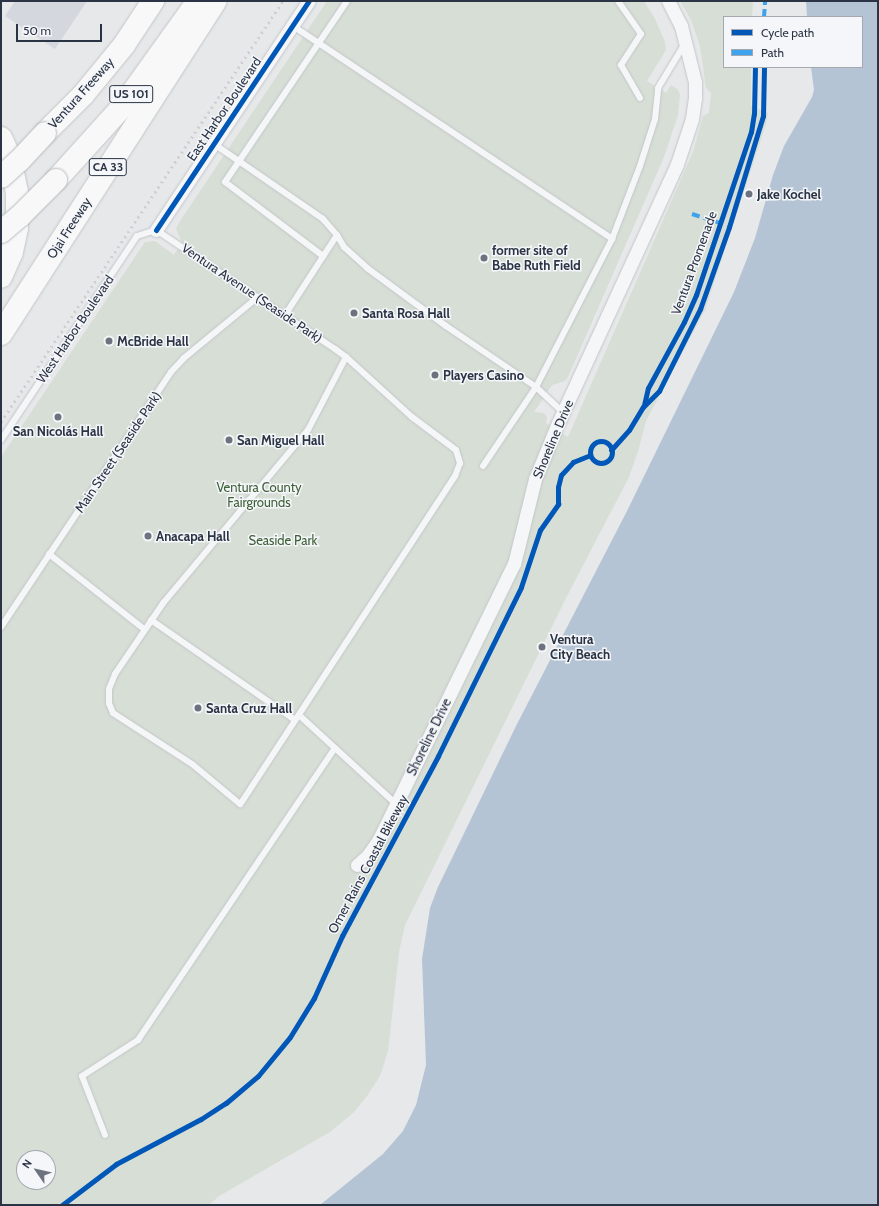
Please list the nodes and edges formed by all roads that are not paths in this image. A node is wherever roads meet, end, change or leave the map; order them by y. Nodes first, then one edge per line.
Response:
1 (153, 1) edge
2 (198, 1) edge
3 (216, 1) edge
4 (309, 1) edge
5 (347, 1) edge
6 (618, 1) edge
7 (668, 1) edge
8 (293, 26) junction
9 (686, 42) junction
10 (318, 43) junction
11 (640, 98) dead end
12 (1, 138) edge
13 (214, 144) junction
14 (239, 161) junction
15 (1, 177) edge
16 (156, 230) junction
17 (1, 232) edge
18 (337, 235) junction
19 (612, 239) junction
20 (323, 256) junction
21 (1, 277) edge
22 (258, 297) junction
23 (285, 315) junction
24 (1, 334) edge
25 (346, 357) junction
26 (536, 387) junction
27 (563, 412) junction
28 (1, 440) edge
29 (483, 466) dead end
30 (50, 554) junction
31 (150, 620) junction
32 (1, 627) edge
33 (144, 629) junction
34 (297, 718) junction
35 (335, 748) junction
36 (396, 804) junction
37 (357, 866) dead end
38 (105, 1135) dead end

1 - 15 highway, Ventura Freeway / US 101, bridge
2 - 17 highway, US 101, bridge
3 - 24 highway, Ojai Freeway / CA 33
4 - 8 street, East Harbor Boulevard
5 - 10 lane
6 - 11 lane
7 - 9 street, Shoreline Drive
8 - 10 lane
8 - 13 street, East Harbor Boulevard
9 - 19 lane
9 - 27 street, Shoreline Drive
10 - 14 lane
10 - 19 lane
12 - 21 highway
13 - 14 lane
13 - 16 street, East Harbor Boulevard
14 - 18 lane
14 - 20 lane
16 - 22 lane, Ventura Avenue (Seaside Park)
16 - 28 lane, West Harbor Boulevard
18 - 20 lane
18 - 26 lane
19 - 26 lane
20 - 23 lane
22 - 23 lane, Ventura Avenue (Seaside Park)
22 - 30 lane, Main Street (Seaside Park)
23 - 25 lane, Ventura Avenue (Seaside Park)
25 - 31 lane
25 - 34 lane, Ventura Avenue (Seaside Park)
26 - 27 lane
26 - 29 lane
27 - 36 street, Shoreline Drive
30 - 32 lane, Main Street (Seaside Park)
30 - 33 lane
31 - 33 lane
31 - 34 lane
33 - 34 lane, Ventura Avenue (Seaside Park)
34 - 35 lane
35 - 36 lane
35 - 38 lane
36 - 37 street, Shoreline Drive

